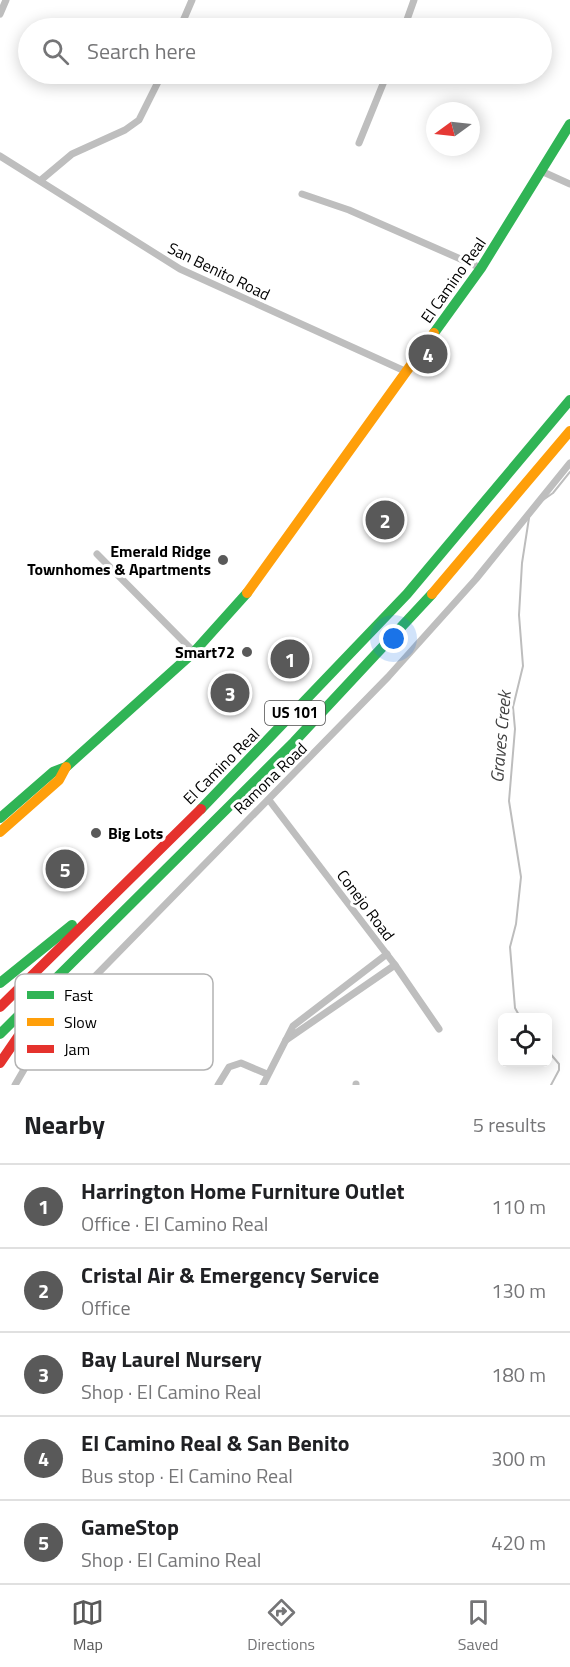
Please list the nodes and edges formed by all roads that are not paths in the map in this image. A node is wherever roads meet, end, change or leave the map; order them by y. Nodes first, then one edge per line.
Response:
1 (6, 0) edge
2 (192, 0) edge
3 (414, 0) edge
4 (0, 14) edge
5 (184, 18) edge
6 (408, 18) edge
7 (157, 84) edge
8 (383, 84) edge
9 (570, 124) edge
10 (359, 143) dead end
11 (0, 156) edge
12 (541, 171) junction
13 (40, 180) junction
14 (570, 184) edge
15 (302, 194) dead end
16 (481, 268) junction
17 (407, 372) junction
18 (570, 400) edge
19 (570, 431) edge
20 (570, 463) edge
21 (97, 554) dead end
22 (194, 652) junction
23 (66, 767) junction
24 (269, 800) junction
25 (0, 818) edge
26 (0, 832) edge
27 (121, 887) junction
28 (89, 946) junction
29 (387, 954) junction
30 (395, 965) junction
31 (33, 974) edge
32 (61, 974) edge
33 (70, 974) edge
34 (97, 974) edge
35 (0, 983) edge
36 (15, 992) edge
37 (0, 1007) edge
38 (15, 1019) edge
39 (439, 1029) dead end
40 (0, 1034) edge
41 (15, 1041) edge
42 (284, 1042) junction
43 (0, 1063) edge
44 (24, 1070) edge
45 (267, 1074) junction
46 (15, 1085) edge
47 (218, 1085) edge
48 (263, 1085) edge

1 - 4 street
2 - 5 street
3 - 6 street
7 - 13 street
8 - 10 street
9 - 12 main road, El Camino Real
11 - 13 street, San Benito Road
12 - 14 street
12 - 16 main road, El Camino Real
13 - 17 street, San Benito Road
15 - 16 street
16 - 17 main road, El Camino Real
17 - 22 main road, El Camino Real
18 - 27 main road, El Camino Real / US 101
19 - 28 main road, US 101
20 - 24 street, Ramona Road
21 - 22 street
22 - 23 main road, El Camino Real
23 - 25 main road, El Camino Real
23 - 26 main road, El Camino Real
24 - 29 street, Conejo Road
24 - 34 street, Ramona Road
27 - 31 main road, El Camino Real / US 101
27 - 35 main road
28 - 32 main road, US 101
28 - 33 main road
29 - 30 street, Conejo Road
29 - 42 street
30 - 39 street, Conejo Road
30 - 42 street
36 - 37 main road, El Camino Real / US 101
38 - 40 main road, US 101
41 - 43 main road
42 - 45 street
44 - 46 street, Ramona Road
45 - 47 street
45 - 48 street

